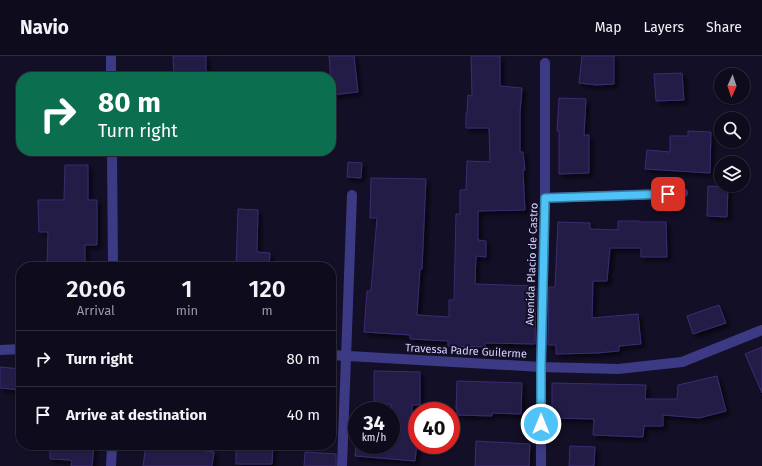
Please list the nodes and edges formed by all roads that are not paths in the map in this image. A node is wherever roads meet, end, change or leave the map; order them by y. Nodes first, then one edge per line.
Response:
1 (111, 56) edge
2 (545, 63) dead end
3 (112, 72) edge
4 (112, 156) edge
5 (683, 193) dead end
6 (352, 194) dead end
7 (545, 198) junction
8 (113, 262) edge
9 (762, 330) edge
10 (16, 349) edge
11 (0, 350) edge
12 (336, 355) edge
13 (346, 356) junction
14 (541, 367) junction
15 (112, 450) edge
16 (111, 466) edge
17 (342, 466) edge
18 (541, 466) edge

1 - 3 street
2 - 7 street, Avenida Placio de Castro
4 - 8 street
5 - 7 street
6 - 13 street
7 - 14 street, Avenida Placio de Castro
9 - 14 street, Travessa Padre Guilerme
10 - 11 street
12 - 13 street, Travessa Padre Guilerme
13 - 14 street, Travessa Padre Guilerme
13 - 17 street
14 - 18 street, Avenida Placio de Castro
15 - 16 street

